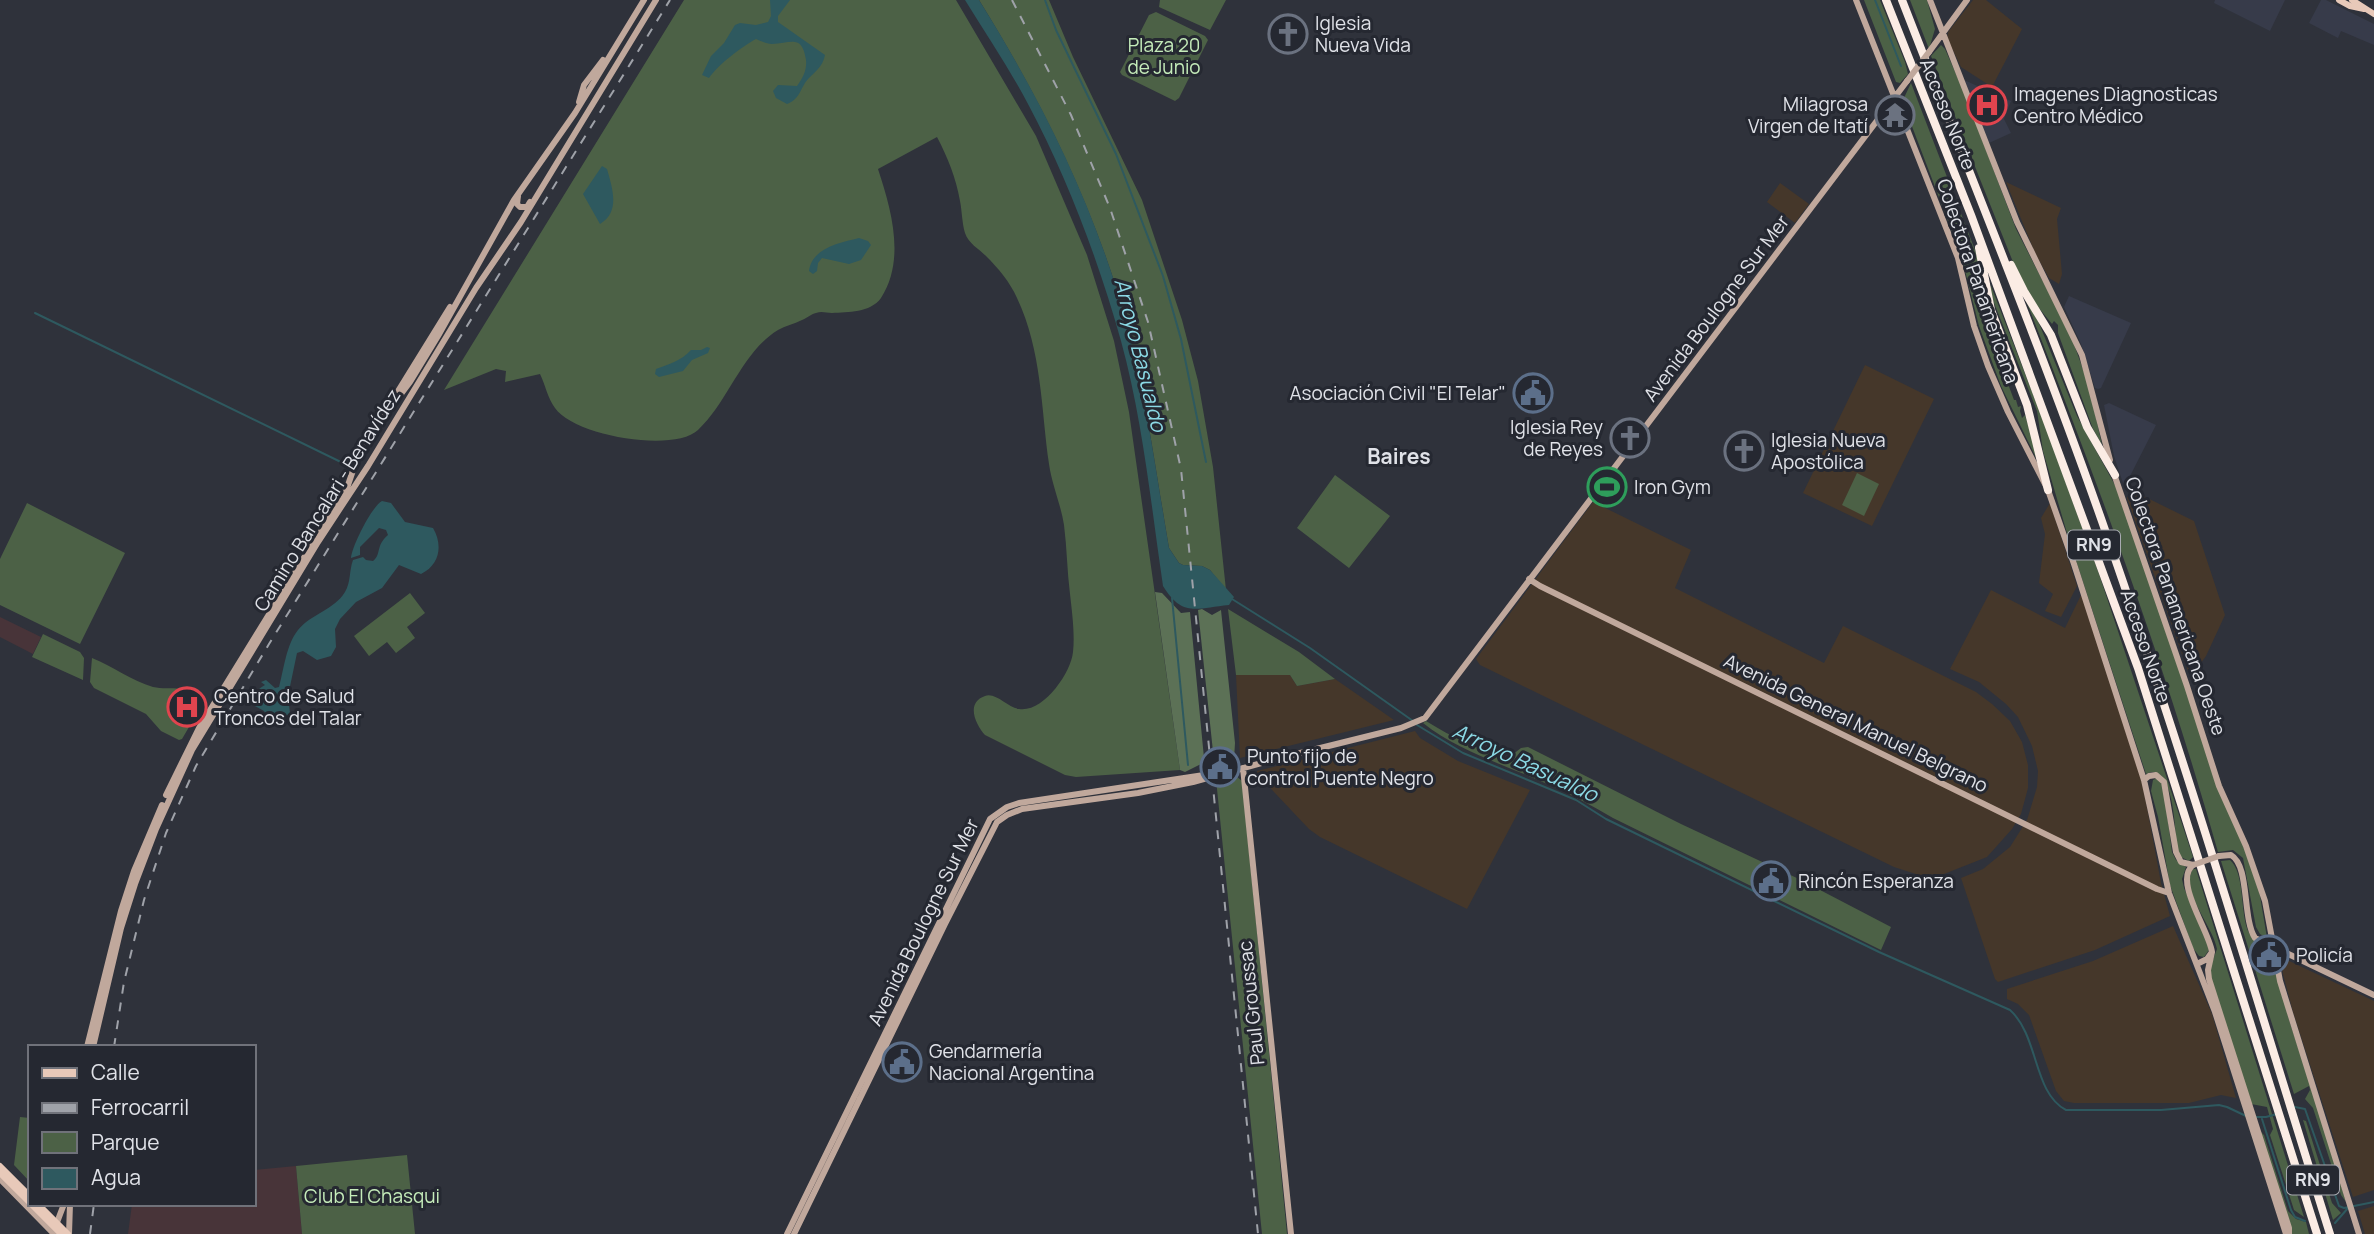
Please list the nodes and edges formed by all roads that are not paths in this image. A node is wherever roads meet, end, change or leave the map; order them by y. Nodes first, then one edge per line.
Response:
1 (643, 0) edge
2 (656, 0) edge
3 (1856, 0) edge
4 (1886, 0) edge
5 (1902, 0) edge
6 (1930, 0) edge
7 (1967, 0) edge
8 (2339, 0) edge
9 (2352, 0) edge
10 (2364, 9) junction
11 (2374, 14) edge
12 (1942, 34) junction
13 (1895, 97) junction
14 (559, 158) junction
15 (519, 194) junction
16 (1983, 209) junction
17 (1971, 215) junction
18 (502, 224) junction
19 (492, 264) junction
20 (388, 433) junction
21 (368, 438) junction
22 (2115, 475) junction
23 (2048, 490) junction
24 (1529, 579) junction
25 (1243, 768) junction
26 (2144, 780) junction
27 (2193, 865) junction
28 (2169, 893) junction
29 (2274, 946) junction
30 (2211, 952) junction
31 (2197, 964) junction
32 (2374, 995) edge
33 (88, 1045) edge
34 (93, 1045) edge
35 (2246, 1101) junction
36 (0, 1166) edge
37 (0, 1173) edge
38 (0, 1178) edge
39 (28, 1194) edge
40 (28, 1200) edge
41 (34, 1206) edge
42 (40, 1206) edge
43 (63, 1206) edge
44 (70, 1206) edge
45 (55, 1234) edge
46 (61, 1234) edge
47 (69, 1234) edge
48 (787, 1234) edge
49 (794, 1234) edge
50 (1291, 1234) edge
51 (2287, 1234) edge
52 (2317, 1234) edge
53 (2330, 1234) edge
54 (2359, 1234) edge

1 - 15 main road
2 - 14 main road, Camino Bancalari - Benavídez
3 - 13 main road, Colectora Panamericana
4 - 17 highway, Acceso Norte / RN9
5 - 16 highway, Acceso Norte / RN9
6 - 12 main road, Colectora Panamericana Oeste
7 - 12 main road, Avenida Boulogne Sur Mer
8 - 10 main road
9 - 10 main road
10 - 11 main road
12 - 13 main road, Avenida Boulogne Sur Mer, bridge
12 - 22 main road, Colectora Panamericana Oeste
13 - 23 main road, Colectora Panamericana
13 - 24 main road, Avenida Boulogne Sur Mer
14 - 15 main road
14 - 19 main road, Camino Bancalari - Benavídez
15 - 18 main road
16 - 22 highway
16 - 53 highway, Acceso Norte / RN9
17 - 23 highway
17 - 52 highway, Acceso Norte / RN9
18 - 19 main road
18 - 21 main road, Camino Bancalari - Benavídez
19 - 20 main road, Camino Bancalari - Benavídez
20 - 21 main road
20 - 34 main road, Camino Bancalari - Benavídez
21 - 33 main road, Camino Bancalari - Benavídez
22 - 29 main road, Colectora Panamericana Oeste
23 - 26 main road, Colectora Panamericana
24 - 25 main road, Avenida Boulogne Sur Mer
24 - 28 main road, Avenida General Manuel Belgrano
25 - 48 main road, Avenida Boulogne Sur Mer
25 - 49 main road, Avenida Boulogne Sur Mer
25 - 50 main road, Paul Groussac
26 - 27 main road
26 - 28 main road, Colectora Panamericana
27 - 29 main road, bridge
27 - 30 main road
28 - 31 main road, Colectora Panamericana
29 - 32 main road
29 - 54 main road, Colectora Panamericana Oeste
30 - 31 main road
30 - 35 main road
31 - 35 main road, Colectora Panamericana
35 - 51 main road
36 - 39 main road
37 - 40 main road
38 - 45 main road
41 - 46 main road, bridge
42 - 47 main road, bridge
43 - 45 main road
44 - 47 main road

